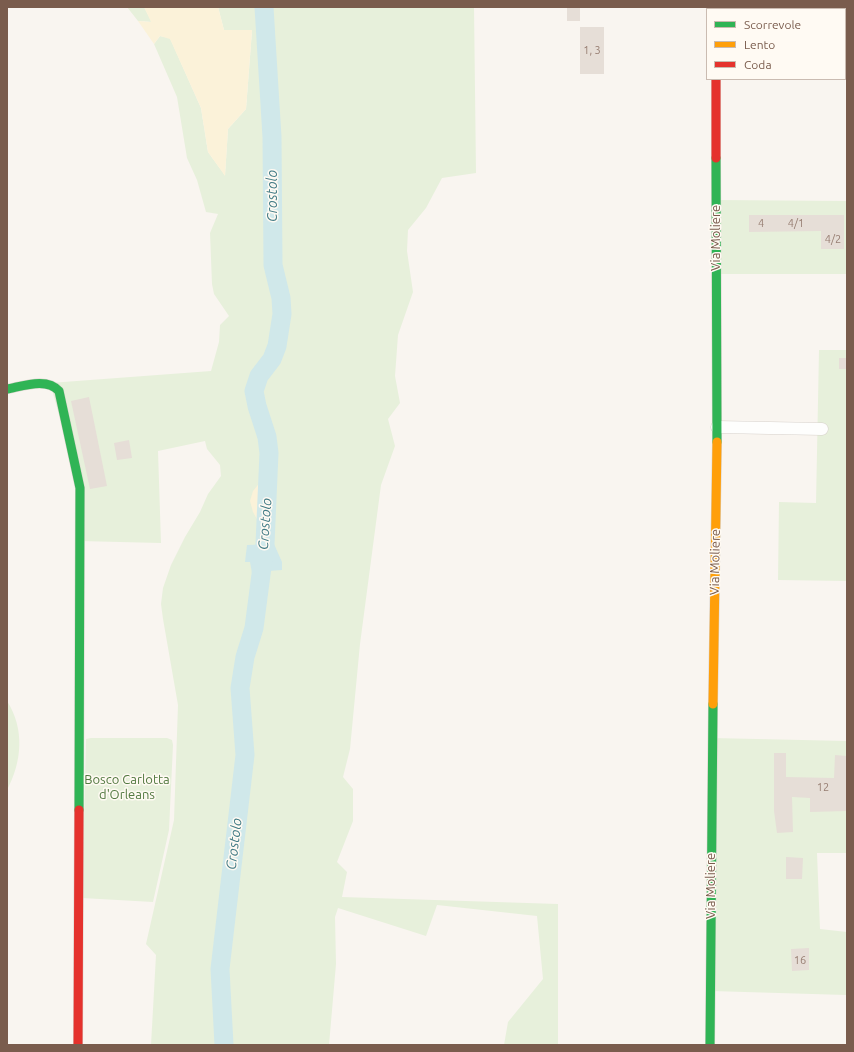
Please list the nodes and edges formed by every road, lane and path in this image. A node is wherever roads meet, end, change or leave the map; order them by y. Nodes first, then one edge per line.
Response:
1 (716, 80) edge
2 (7, 389) edge
3 (716, 427) junction
4 (822, 429) dead end
5 (78, 1045) edge
6 (710, 1045) edge

1 - 3 street, Via Moliere
2 - 5 street
3 - 4 street
3 - 6 street, Via Moliere

